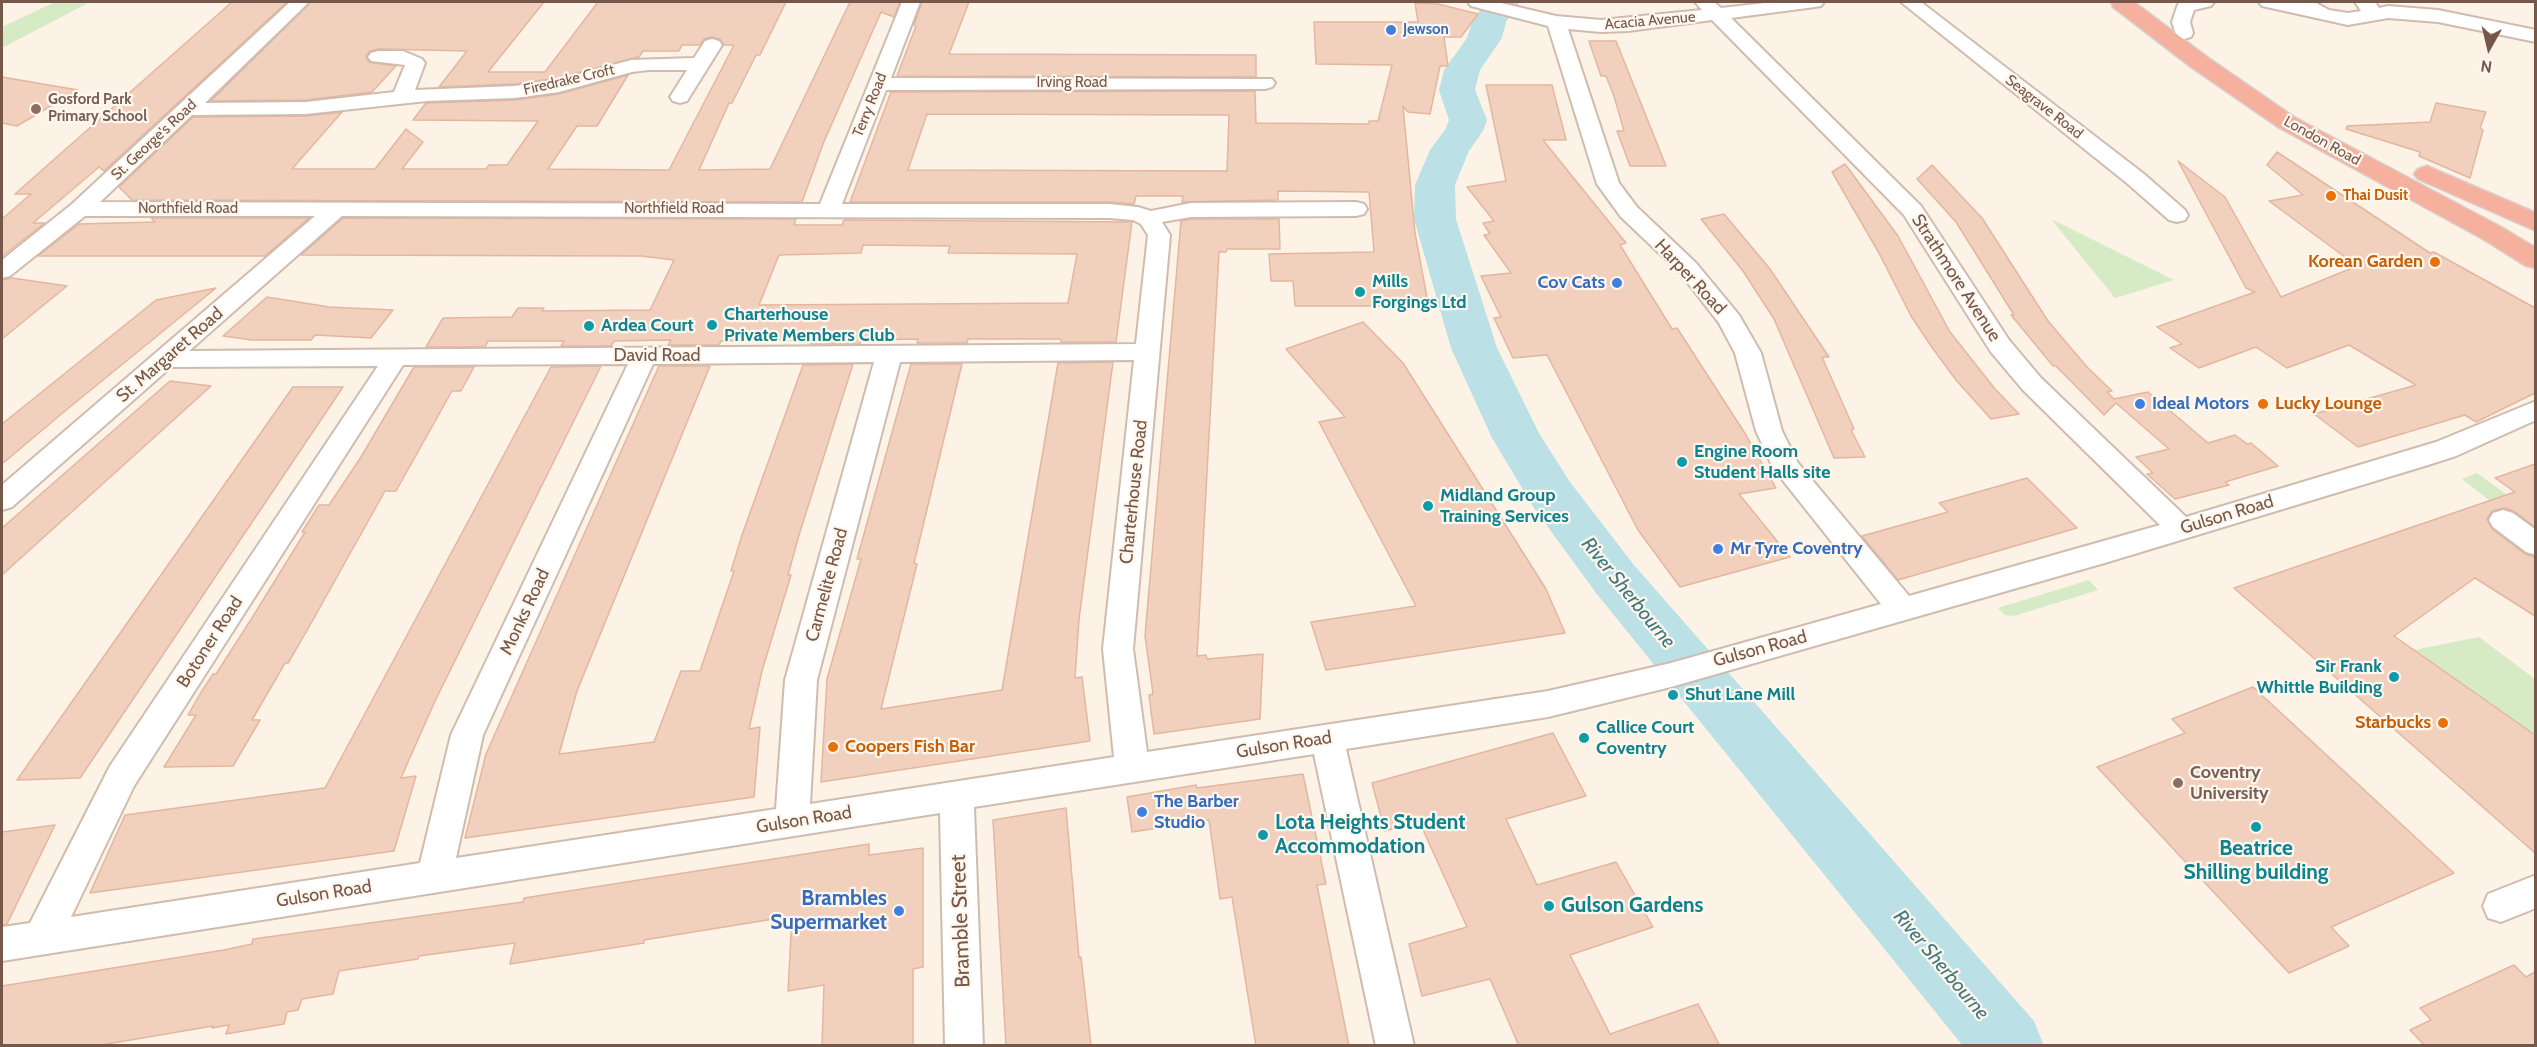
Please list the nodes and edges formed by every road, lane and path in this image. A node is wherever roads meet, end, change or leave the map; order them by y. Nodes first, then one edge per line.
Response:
1 (300, 2) edge
2 (911, 2) edge
3 (1479, 2) edge
4 (1815, 2) edge
5 (1910, 2) edge
6 (2121, 2) edge
7 (2142, 2) edge
8 (2205, 2) edge
9 (2268, 2) edge
10 (2306, 6) edge
11 (2369, 6) edge
12 (1711, 8) edge
13 (1556, 22) junction
14 (2184, 33) junction
15 (2535, 36) edge
16 (712, 45) dead end
17 (378, 57) dead end
18 (699, 64) junction
19 (1265, 83) dead end
20 (878, 84) junction
21 (680, 97) dead end
22 (402, 98) junction
23 (186, 109) junction
24 (80, 209) junction
25 (337, 209) junction
26 (829, 209) junction
27 (1356, 209) dead end
28 (2177, 215) dead end
29 (1149, 219) junction
30 (2535, 224) edge
31 (2535, 260) edge
32 (2, 271) edge
33 (1148, 352) junction
34 (890, 354) junction
35 (644, 356) junction
36 (396, 357) junction
37 (166, 359) junction
38 (2535, 410) edge
39 (2, 500) edge
40 (2503, 520) dead end
41 (2181, 529) junction
42 (2535, 544) edge
43 (1903, 610) junction
44 (1327, 739) junction
45 (1132, 768) junction
46 (957, 796) junction
47 (792, 821) junction
48 (434, 877) junction
49 (2535, 891) edge
50 (2501, 906) dead end
51 (42, 938) junction
52 (2, 944) edge
53 (964, 1046) edge
54 (1395, 1046) edge

1 - 23 street, St. George's Road
2 - 20 street, Terry Road
3 - 13 street, Acacia Avenue
4 - 12 street, Acacia Avenue
5 - 28 street, Seagrave Road
6 - 31 highway, London Road
7 - 14 highway, London Road
8 - 14 street
9 - 10 street
10 - 11 street
11 - 15 street
12 - 13 street, Acacia Avenue
12 - 41 street, Strathmore Avenue
13 - 43 street, Harper Road
14 - 30 highway, London Road
16 - 18 street
17 - 22 street
18 - 21 street
18 - 22 street, Firedrake Croft
19 - 20 street, Irving Road
20 - 26 street, Terry Road
22 - 23 street, Firedrake Croft
23 - 24 street, St. George's Road
24 - 25 street, Northfield Road
24 - 32 street, St. George's Road
25 - 26 street, Northfield Road
25 - 37 street, St. Margaret Road
26 - 29 street, Northfield Road
27 - 29 street, Northfield Road
29 - 33 street, Charterhouse Road
33 - 34 street, David Road
33 - 45 street, Charterhouse Road
34 - 35 street, David Road
34 - 47 street, Carmelite Road
35 - 36 street, David Road
35 - 48 street, Monks Road
36 - 37 street, David Road
36 - 51 street, Botoner Road
37 - 39 street, St. Margaret Road
38 - 41 street, Gulson Road
40 - 42 street
41 - 43 street, Gulson Road
43 - 44 street, Gulson Road
44 - 45 street, Gulson Road
44 - 54 street
45 - 46 street, Gulson Road
46 - 47 street, Gulson Road
46 - 53 street, Bramble Street
47 - 48 street, Gulson Road
48 - 51 street, Gulson Road
49 - 50 street
51 - 52 street, Gulson Road

